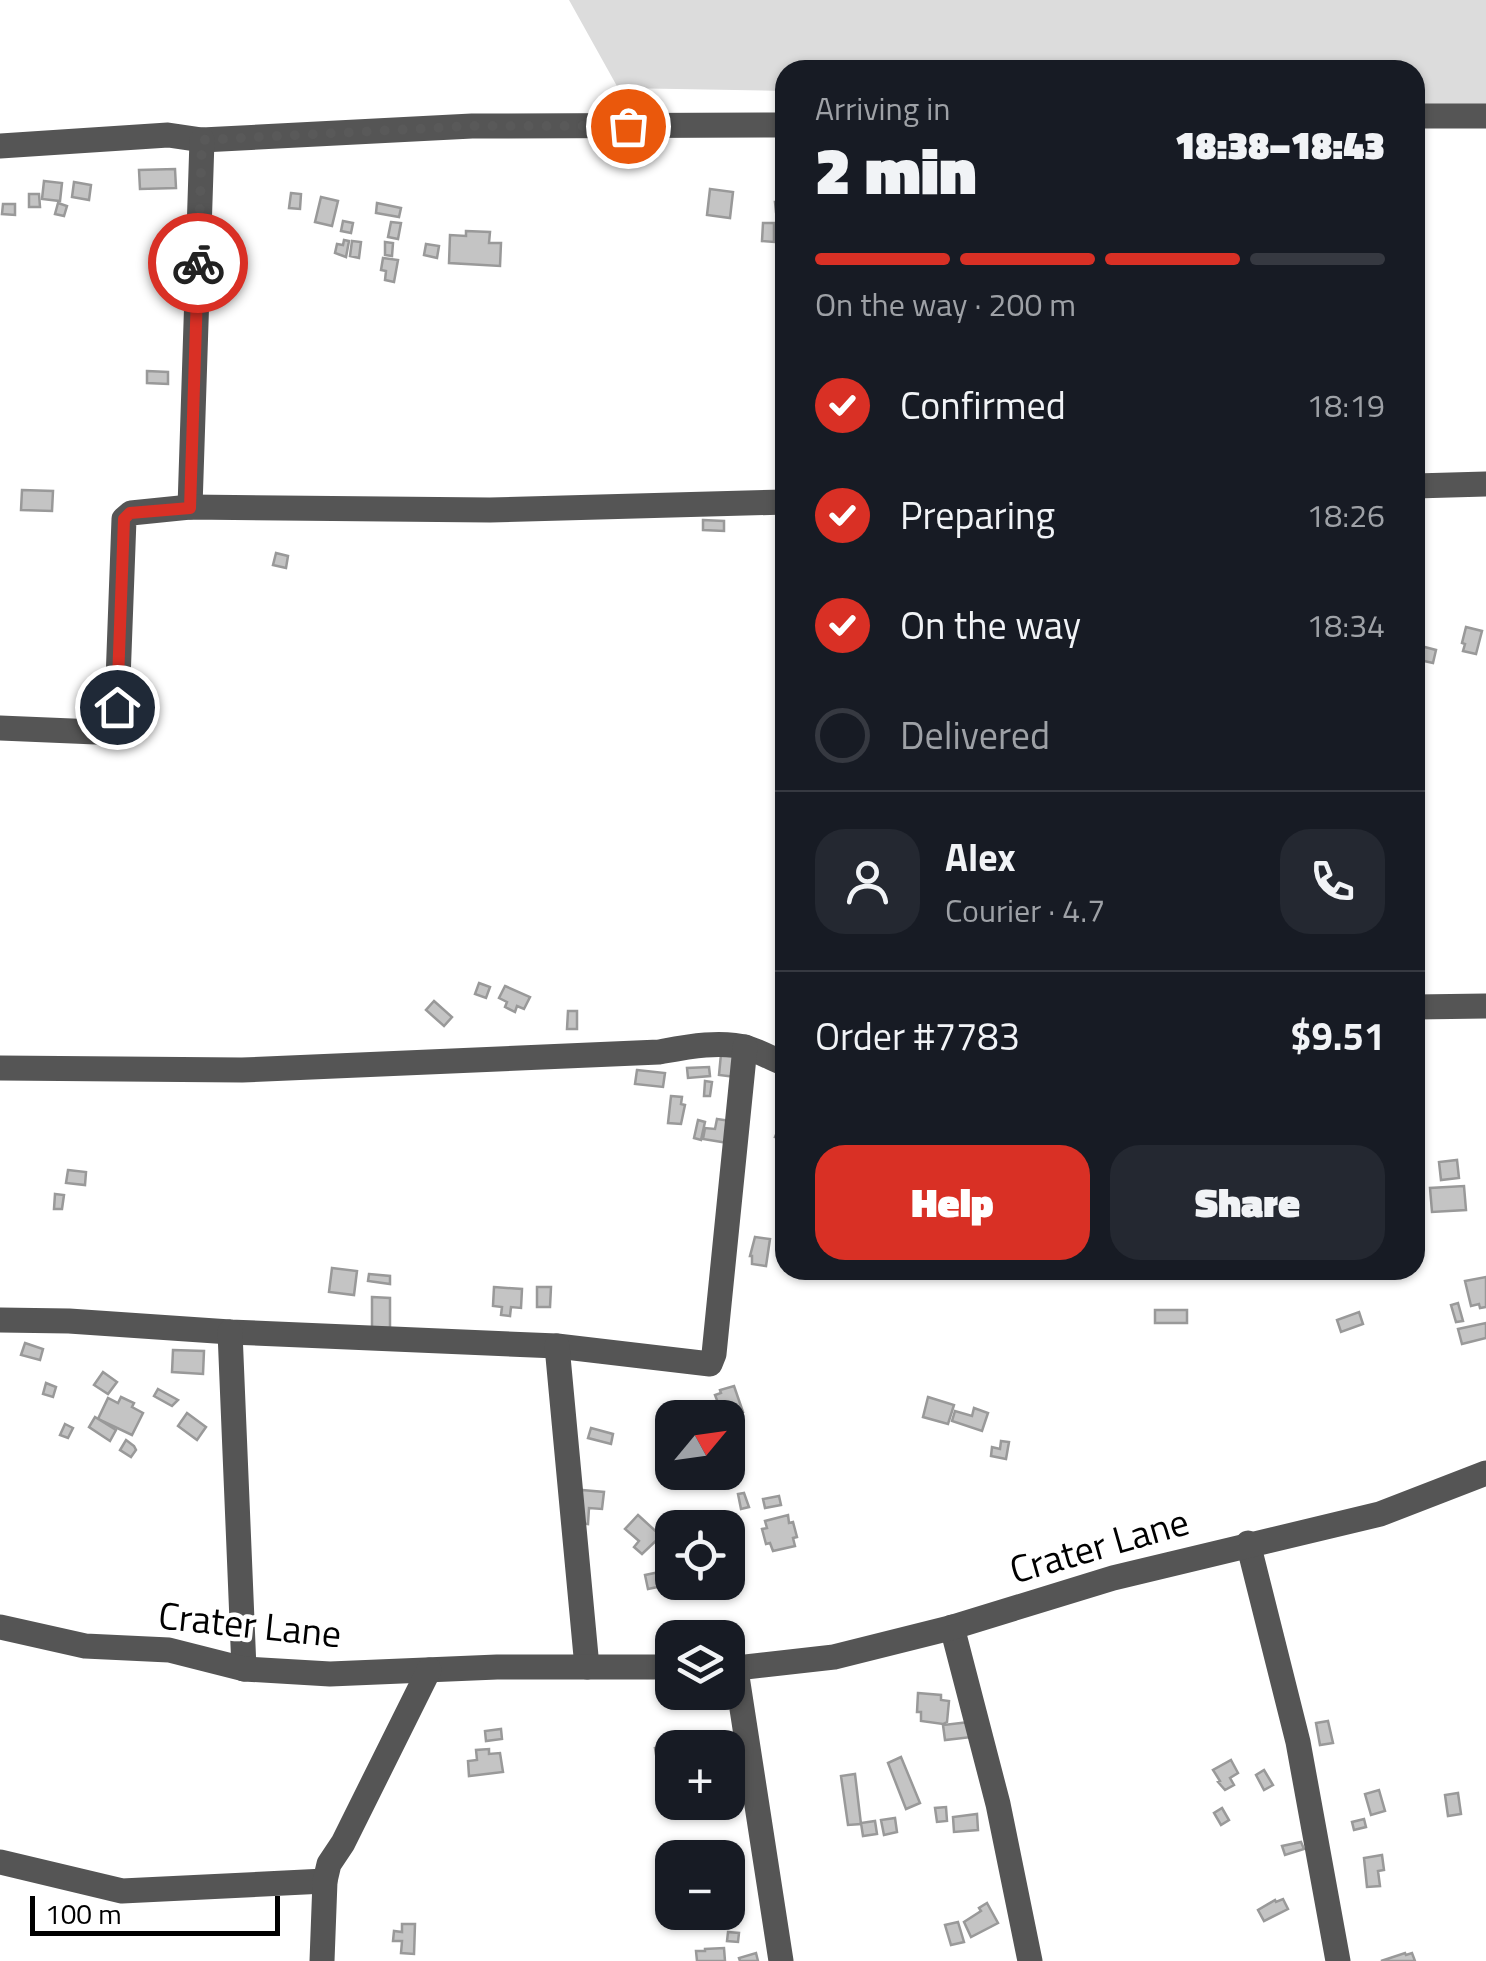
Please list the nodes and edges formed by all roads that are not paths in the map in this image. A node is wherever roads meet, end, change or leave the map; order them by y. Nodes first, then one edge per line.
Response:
1 (1425, 116) edge
2 (1486, 116) edge
3 (775, 125) edge
4 (202, 140) junction
5 (0, 146) edge
6 (1486, 484) edge
7 (1425, 486) edge
8 (775, 502) edge
9 (190, 508) junction
10 (0, 728) edge
11 (1486, 1006) edge
12 (1425, 1007) edge
13 (745, 1047) junction
14 (775, 1060) edge
15 (0, 1068) edge
16 (0, 1320) edge
17 (230, 1332) junction
18 (557, 1346) junction
19 (1486, 1473) edge
20 (1248, 1543) junction
21 (0, 1627) edge
22 (952, 1627) junction
23 (587, 1667) junction
24 (655, 1667) edge
25 (745, 1667) edge
26 (244, 1669) junction
27 (429, 1670) junction
28 (739, 1710) edge
29 (0, 1862) edge
30 (325, 1881) junction
31 (322, 1961) edge
32 (780, 1961) edge
33 (1030, 1961) edge
34 (1338, 1961) edge

1 - 2 street
3 - 4 street
4 - 5 street
4 - 9 street
6 - 7 street
8 - 9 street
9 - 10 street
11 - 12 street
13 - 14 street
13 - 15 street
13 - 18 street
16 - 17 street
17 - 18 street
17 - 26 street
18 - 23 street
19 - 20 street, Crater Lane
20 - 22 street, Crater Lane
20 - 34 street
21 - 26 street, Crater Lane
22 - 25 street, Crater Lane
22 - 33 street
23 - 24 street, Crater Lane
23 - 27 street, Crater Lane
26 - 27 street, Crater Lane
27 - 30 street
28 - 32 street
29 - 30 street
30 - 31 street

